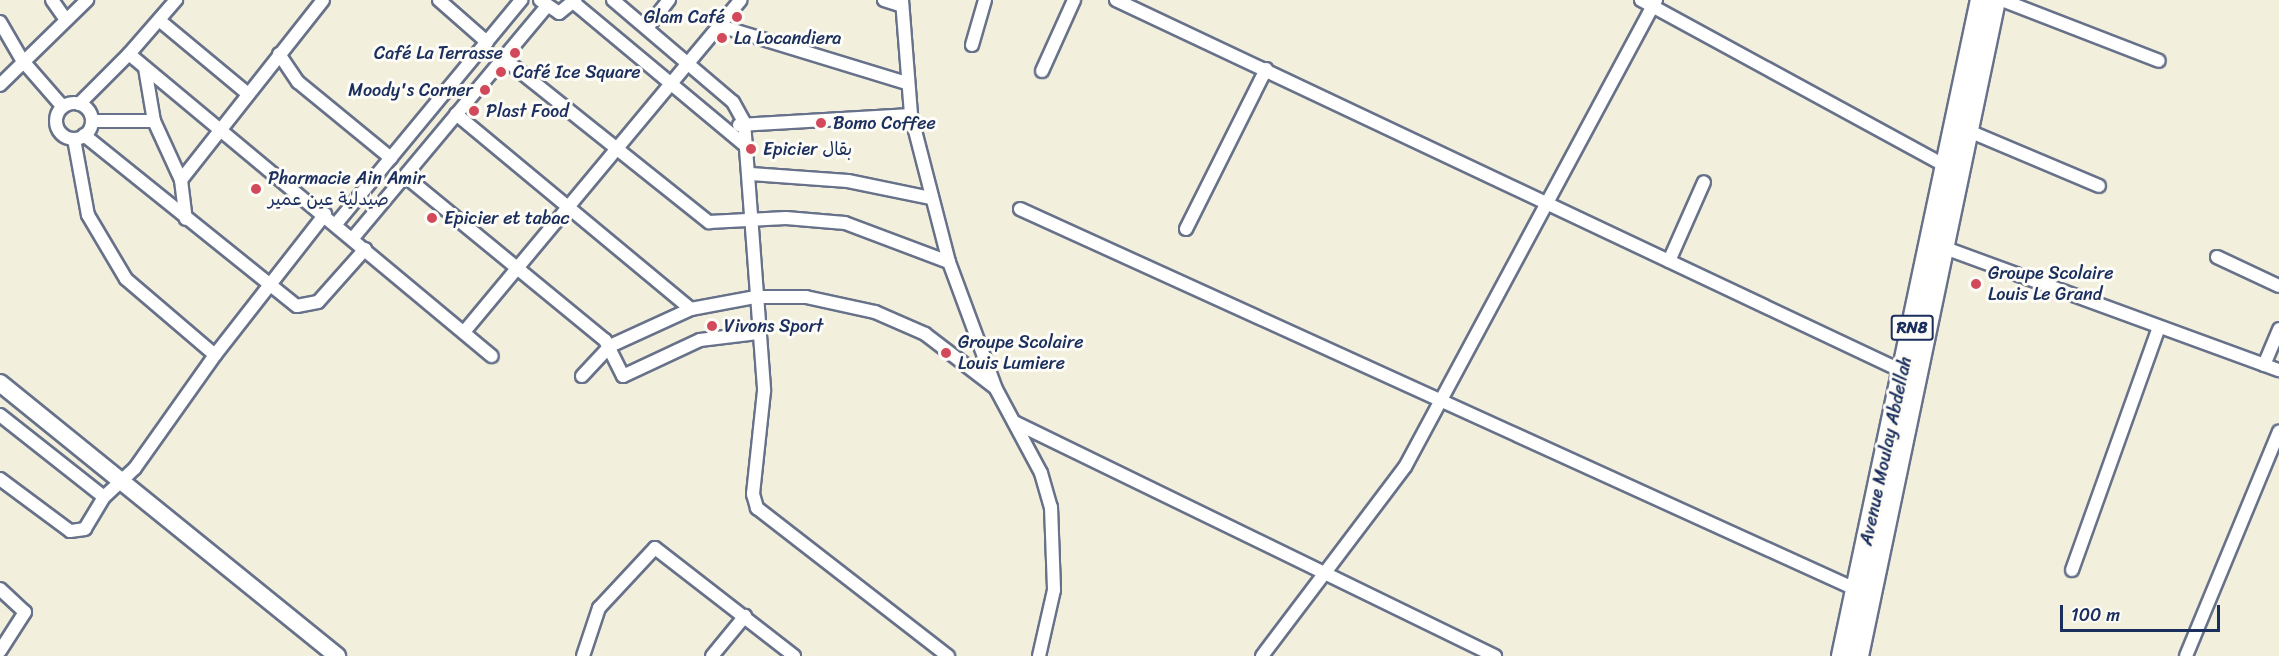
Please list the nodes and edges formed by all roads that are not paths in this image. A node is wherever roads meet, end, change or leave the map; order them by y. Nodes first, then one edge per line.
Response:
1 (52, 0) edge
2 (87, 0) edge
3 (176, 0) edge
4 (323, 0) edge
5 (439, 0) edge
6 (521, 0) edge
7 (613, 0) edge
8 (669, 0) edge
9 (741, 0) edge
10 (884, 0) edge
11 (985, 0) edge
12 (1074, 0) edge
13 (1116, 0) edge
14 (1641, 0) edge
15 (1981, 0) edge
16 (1995, 0) edge
17 (2002, 0) edge
18 (574, 1) edge
19 (543, 3) edge
20 (902, 3) edge
21 (1654, 4) edge
22 (66, 20) junction
23 (159, 20) junction
24 (0, 22) edge
25 (720, 26) junction
26 (646, 28) junction
27 (487, 42) junction
28 (972, 45) dead end
29 (129, 54) junction
30 (279, 54) junction
31 (502, 57) junction
32 (22, 60) junction
33 (2159, 61) dead end
34 (689, 64) junction
35 (145, 68) junction
36 (1266, 69) junction
37 (1042, 71) dead end
38 (907, 83) junction
39 (671, 84) junction
40 (0, 85) edge
41 (247, 93) junction
42 (80, 104) junction
43 (63, 106) junction
44 (456, 114) junction
45 (911, 115) junction
46 (92, 121) junction
47 (154, 121) junction
48 (744, 122) junction
49 (217, 129) junction
50 (1969, 131) junction
51 (728, 132) junction
52 (79, 137) junction
53 (746, 146) junction
54 (617, 150) junction
55 (391, 158) junction
56 (1946, 166) junction
57 (751, 174) junction
58 (405, 176) junction
59 (180, 180) junction
60 (1704, 182) dead end
61 (2099, 186) dead end
62 (931, 198) junction
63 (1549, 204) junction
64 (568, 208) junction
65 (1020, 209) dead end
66 (325, 214) junction
67 (186, 219) junction
68 (752, 219) junction
69 (336, 224) junction
70 (1186, 229) dead end
71 (353, 238) junction
72 (1945, 248) junction
73 (365, 249) junction
74 (2217, 257) dead end
75 (1669, 261) junction
76 (949, 262) junction
77 (517, 268) junction
78 (267, 286) junction
79 (2279, 286) edge
80 (756, 297) junction
81 (691, 309) junction
82 (2159, 327) junction
83 (2279, 329) edge
84 (464, 332) junction
85 (758, 333) junction
86 (610, 346) junction
87 (215, 356) junction
88 (492, 356) dead end
89 (2264, 365) junction
90 (2279, 370) edge
91 (1902, 371) junction
92 (582, 376) dead end
93 (1, 387) edge
94 (996, 388) junction
95 (1437, 400) junction
96 (0, 415) edge
97 (1014, 422) junction
98 (2279, 432) edge
99 (0, 479) edge
100 (118, 479) junction
101 (104, 496) junction
102 (2072, 570) dead end
103 (1326, 572) junction
104 (0, 589) edge
105 (1857, 590) junction
106 (745, 616) junction
107 (935, 645) junction
108 (0, 651) edge
109 (337, 656) edge
110 (583, 656) edge
111 (712, 656) edge
112 (794, 656) edge
113 (927, 656) edge
114 (948, 656) edge
115 (1039, 656) edge
116 (1262, 656) edge
117 (1494, 656) edge
118 (1842, 656) edge
119 (1857, 656) edge
120 (2186, 656) edge

1 - 22 street
2 - 22 street
3 - 23 street
4 - 30 street
5 - 27 street
6 - 27 street
7 - 26 street
8 - 26 street
9 - 25 street
10 - 20 street
11 - 28 street
12 - 37 street
13 - 36 street
14 - 21 street
15 - 56 main road, Avenue Moulay Abdellah / RN8
16 - 50 main road, Avenue Moulay Abdellah / RN8
17 - 33 street
18 - 19 street
18 - 39 street
19 - 31 street
20 - 38 street
21 - 56 street
21 - 63 street
22 - 32 street
23 - 29 street
23 - 41 street
24 - 32 street
25 - 34 street
25 - 38 street
26 - 34 street
27 - 55 street
29 - 35 street
29 - 42 street
30 - 41 street
30 - 55 street
31 - 44 street
31 - 54 street
32 - 40 street
32 - 43 street
34 - 39 street
34 - 48 street
35 - 47 street
35 - 49 street
36 - 63 street
36 - 70 street
38 - 45 street
39 - 51 street
39 - 54 street
41 - 49 street
42 - 43 street
42 - 46 street
43 - 52 street
44 - 58 street
44 - 64 street
45 - 48 street
45 - 62 street
46 - 47 street
46 - 52 street
47 - 59 street
48 - 51 street
48 - 53 street
49 - 59 street
49 - 66 street
50 - 61 street
50 - 72 main road, Avenue Moulay Abdellah / RN8
51 - 53 street
52 - 67 street
52 - 87 street
53 - 57 street
54 - 64 street
54 - 68 street
55 - 69 street
56 - 91 main road, Avenue Moulay Abdellah / RN8
57 - 62 street
57 - 68 street
58 - 71 street
58 - 77 street
59 - 67 street
60 - 75 street
62 - 76 street
63 - 75 street
63 - 95 street
64 - 77 street
64 - 81 street
65 - 95 street
66 - 69 street
66 - 78 street
67 - 78 street
68 - 76 street
68 - 80 street
69 - 71 street
71 - 73 street
72 - 82 street
72 - 119 main road, Avenue Moulay Abdellah / RN8
73 - 78 street
73 - 84 street
74 - 79 street
75 - 91 street
76 - 94 street
77 - 84 street
77 - 86 street
78 - 87 street
80 - 81 street
80 - 85 street
80 - 94 street
81 - 86 street
82 - 89 street
82 - 102 street
83 - 89 street
84 - 88 street
85 - 86 street
85 - 107 street
86 - 92 street
87 - 100 street
89 - 90 street
91 - 105 main road, Avenue Moulay Abdellah / RN8
93 - 100 street
94 - 97 street
95 - 103 street
95 - 105 street
96 - 101 street
97 - 103 street
97 - 115 street
98 - 120 street
99 - 101 street
100 - 101 street
100 - 109 street
103 - 116 street
103 - 117 street
104 - 108 street
105 - 118 main road, Avenue Moulay Abdellah / RN8
106 - 110 street
106 - 111 street
106 - 112 street
107 - 113 street
107 - 114 street

